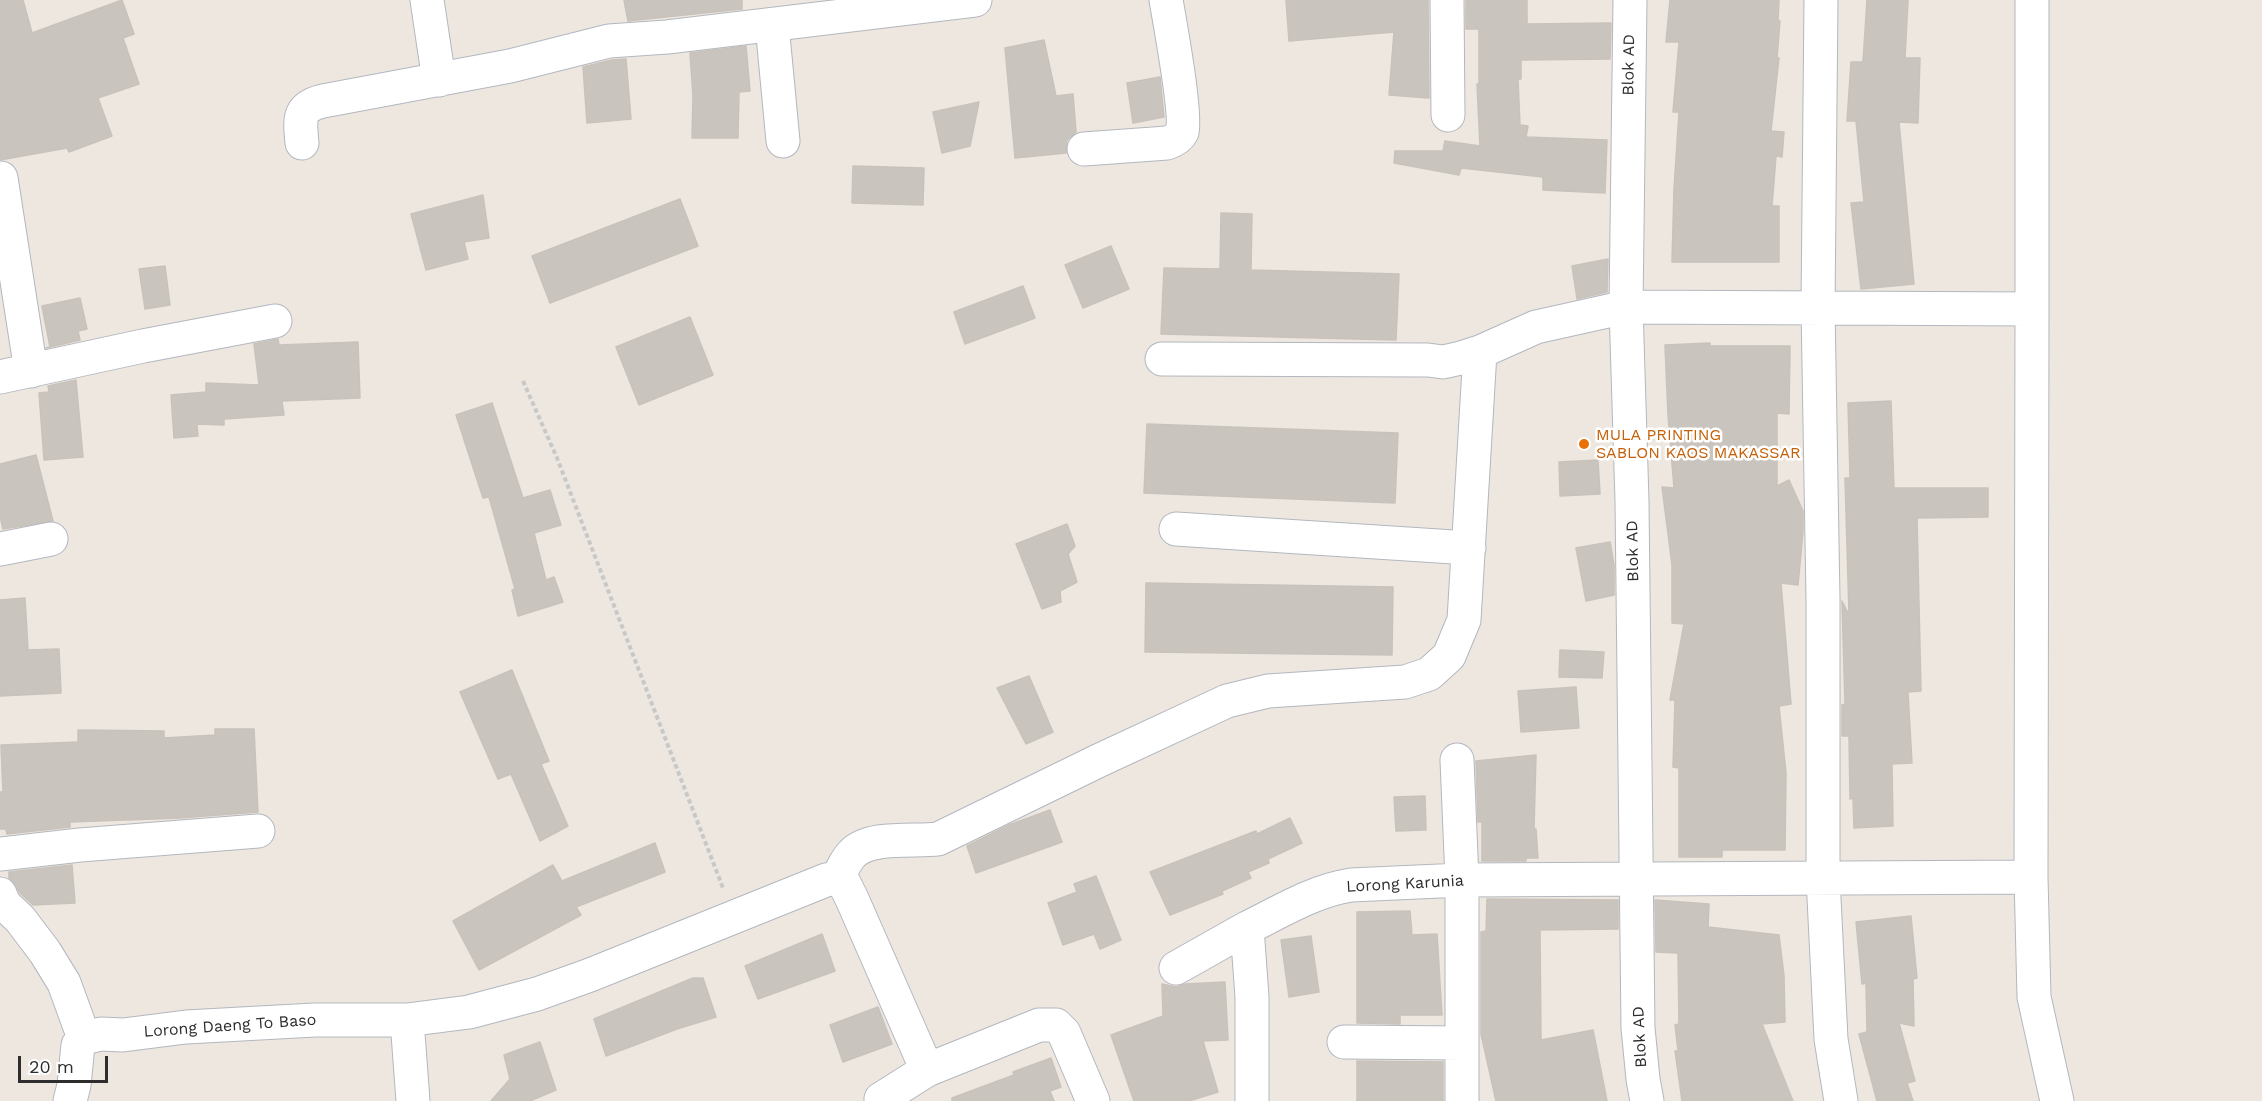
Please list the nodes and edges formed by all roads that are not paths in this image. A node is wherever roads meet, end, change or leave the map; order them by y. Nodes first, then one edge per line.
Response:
1 (427, 0) edge
2 (975, 0) edge
3 (1167, 0) edge
4 (1447, 0) edge
5 (1629, 0) edge
6 (1821, 0) edge
7 (2032, 0) edge
8 (772, 25) junction
9 (439, 80) junction
10 (1448, 115) dead end
11 (783, 141) dead end
12 (302, 143) dead end
13 (1084, 149) dead end
14 (1, 178) edge
15 (1626, 307) junction
16 (1818, 307) junction
17 (2032, 309) junction
18 (274, 321) dead end
19 (1480, 352) junction
20 (1162, 359) dead end
21 (16, 374) edge
22 (1176, 529) dead end
23 (51, 539) dead end
24 (1469, 548) junction
25 (0, 549) edge
26 (1457, 760) dead end
27 (258, 831) dead end
28 (0, 854) edge
29 (2031, 877) junction
30 (837, 878) junction
31 (1638, 878) junction
32 (1823, 878) junction
33 (1461, 880) junction
34 (0, 894) edge
35 (1246, 928) junction
36 (1176, 968) dead end
37 (407, 1020) junction
38 (84, 1038) junction
39 (1344, 1042) dead end
40 (1462, 1043) junction
41 (927, 1070) junction
42 (880, 1100) edge
43 (70, 1101) edge
44 (413, 1101) edge
45 (1093, 1101) edge
46 (1252, 1101) edge
47 (1462, 1101) edge
48 (1647, 1101) edge
49 (1840, 1101) edge
50 (2057, 1101) edge

1 - 9 street
2 - 8 street
3 - 13 street
4 - 10 street
5 - 15 street, Blok AD
6 - 16 street
7 - 17 street
8 - 9 street
8 - 11 street
9 - 12 street
14 - 21 street
15 - 16 street
15 - 19 street
15 - 31 street, Blok AD
16 - 17 street
16 - 32 street
17 - 29 street
18 - 21 street
19 - 20 street
19 - 24 street
22 - 24 street
23 - 25 street
24 - 30 street
26 - 33 street
27 - 28 street
29 - 32 street, Lorong Karunia
29 - 50 street
30 - 37 street, Lorong Daeng To Baso
30 - 41 street
31 - 32 street, Lorong Karunia
31 - 33 street, Lorong Karunia
31 - 48 street, Blok AD
32 - 49 street
33 - 35 street, Lorong Karunia
33 - 40 street
34 - 38 street
35 - 36 street, Lorong Karunia
35 - 46 street
37 - 38 street, Lorong Daeng To Baso
37 - 44 street
38 - 43 street
39 - 40 street
40 - 47 street
41 - 42 street
41 - 45 street

